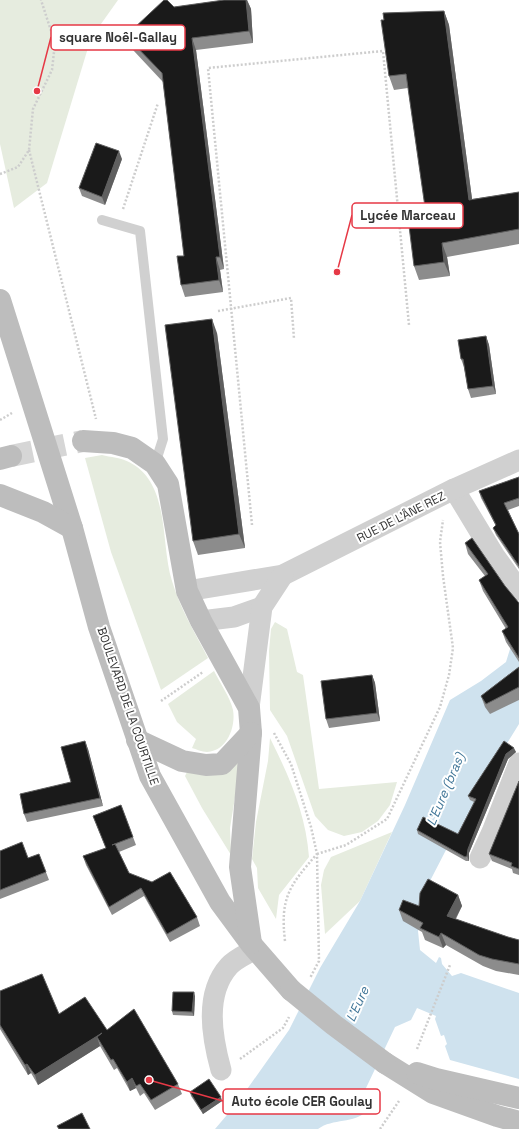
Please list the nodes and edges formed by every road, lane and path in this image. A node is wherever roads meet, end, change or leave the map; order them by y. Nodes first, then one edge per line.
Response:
1 (41, 0) edge
2 (158, 103) dead end
3 (28, 150) junction
4 (0, 174) edge
5 (102, 220) dead end
6 (120, 225) junction
7 (0, 300) edge
8 (231, 308) junction
9 (218, 311) dead end
10 (409, 325) dead end
11 (294, 339) dead end
12 (92, 441) joint
13 (519, 460) edge
14 (154, 464) junction
15 (446, 494) junction
16 (0, 495) edge
17 (252, 525) dead end
18 (72, 528) junction
19 (283, 575) junction
20 (517, 588) edge
21 (187, 591) junction
22 (262, 607) junction
23 (201, 621) junction
24 (249, 708) junction
25 (251, 733) junction
26 (137, 740) junction
27 (519, 763) edge
28 (317, 854) junction
29 (480, 858) dead end
30 (285, 941) dead end
31 (319, 941) dead end
32 (253, 947) junction
33 (450, 965) dead end
34 (417, 1049) dead end
35 (385, 1063) junction
36 (221, 1070) dead end
37 (519, 1098) edge
38 (400, 1101) dead end
39 (519, 1122) edge
40 (380, 1129) edge

1 - 3 path
2 - 6 path
3 - 4 path
3 - 12 path
5 - 6 lane
6 - 14 lane
7 - 18 main road, BOULEVARD DE LA COURTILLE
8 - 9 path
8 - 10 path
8 - 11 path
8 - 17 path
12 - 14 main road
13 - 15 street, RUE DE L'ÂNE REZ
14 - 21 main road
15 - 19 street, RUE DE L'ÂNE REZ
15 - 20 street
15 - 28 path
16 - 18 main road
18 - 26 main road, BOULEVARD DE LA COURTILLE
19 - 21 street, RUE DE L'ÂNE REZ
19 - 22 street
21 - 23 main road
22 - 23 street
22 - 24 street
23 - 24 main road
24 - 25 main road
24 - 28 path
25 - 26 main road
25 - 32 main road
26 - 32 main road, BOULEVARD DE LA COURTILLE
27 - 29 street
28 - 30 path
28 - 31 path
32 - 35 main road, BOULEVARD DE LA COURTILLE, bridge
32 - 36 street
33 - 34 path
35 - 37 main road, BOULEVARD DE LA COURTILLE
35 - 39 main road, BOULEVARD DE LA COURTILLE
38 - 40 path

